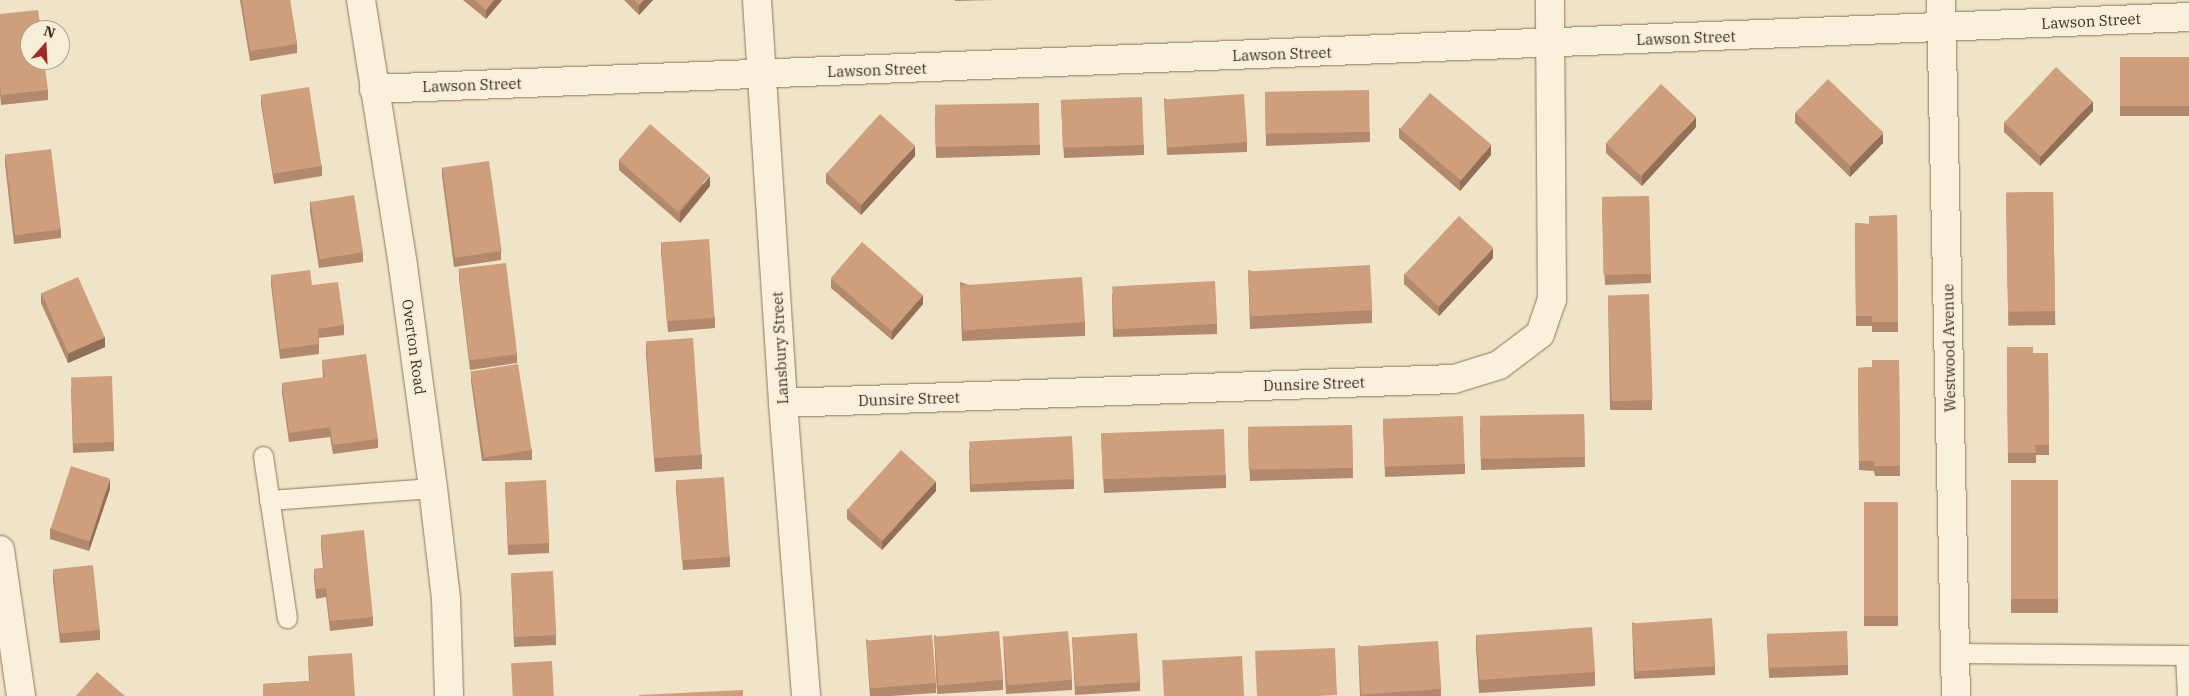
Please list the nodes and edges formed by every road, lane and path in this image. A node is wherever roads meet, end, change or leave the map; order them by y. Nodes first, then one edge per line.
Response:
1 (361, 0) edge
2 (757, 0) edge
3 (1550, 0) edge
4 (1941, 0) edge
5 (2189, 17) edge
6 (1942, 28) junction
7 (1551, 44) junction
8 (761, 74) junction
9 (374, 89) junction
10 (783, 403) junction
11 (263, 456) dead end
12 (433, 488) junction
13 (269, 500) junction
14 (0, 550) edge
15 (287, 618) dead end
16 (1956, 653) junction
17 (21, 696) edge
18 (449, 696) edge
19 (806, 696) edge
20 (1956, 696) edge
21 (2187, 696) edge

1 - 9 street, Overton Road
2 - 8 street, Lansbury Street
3 - 7 street, Dunsire Street
4 - 6 street, Westwood Avenue
5 - 6 street, Lawson Street
6 - 7 street, Lawson Street
6 - 16 street, Westwood Avenue
7 - 8 street, Lawson Street
7 - 10 street, Dunsire Street
8 - 9 street, Lawson Street
8 - 10 street, Lansbury Street
9 - 12 street, Overton Road
10 - 19 street, Lansbury Street
11 - 13 lane
12 - 13 lane
12 - 18 street, Overton Road
13 - 15 lane
14 - 17 street
16 - 20 street, Westwood Avenue
16 - 21 lane

